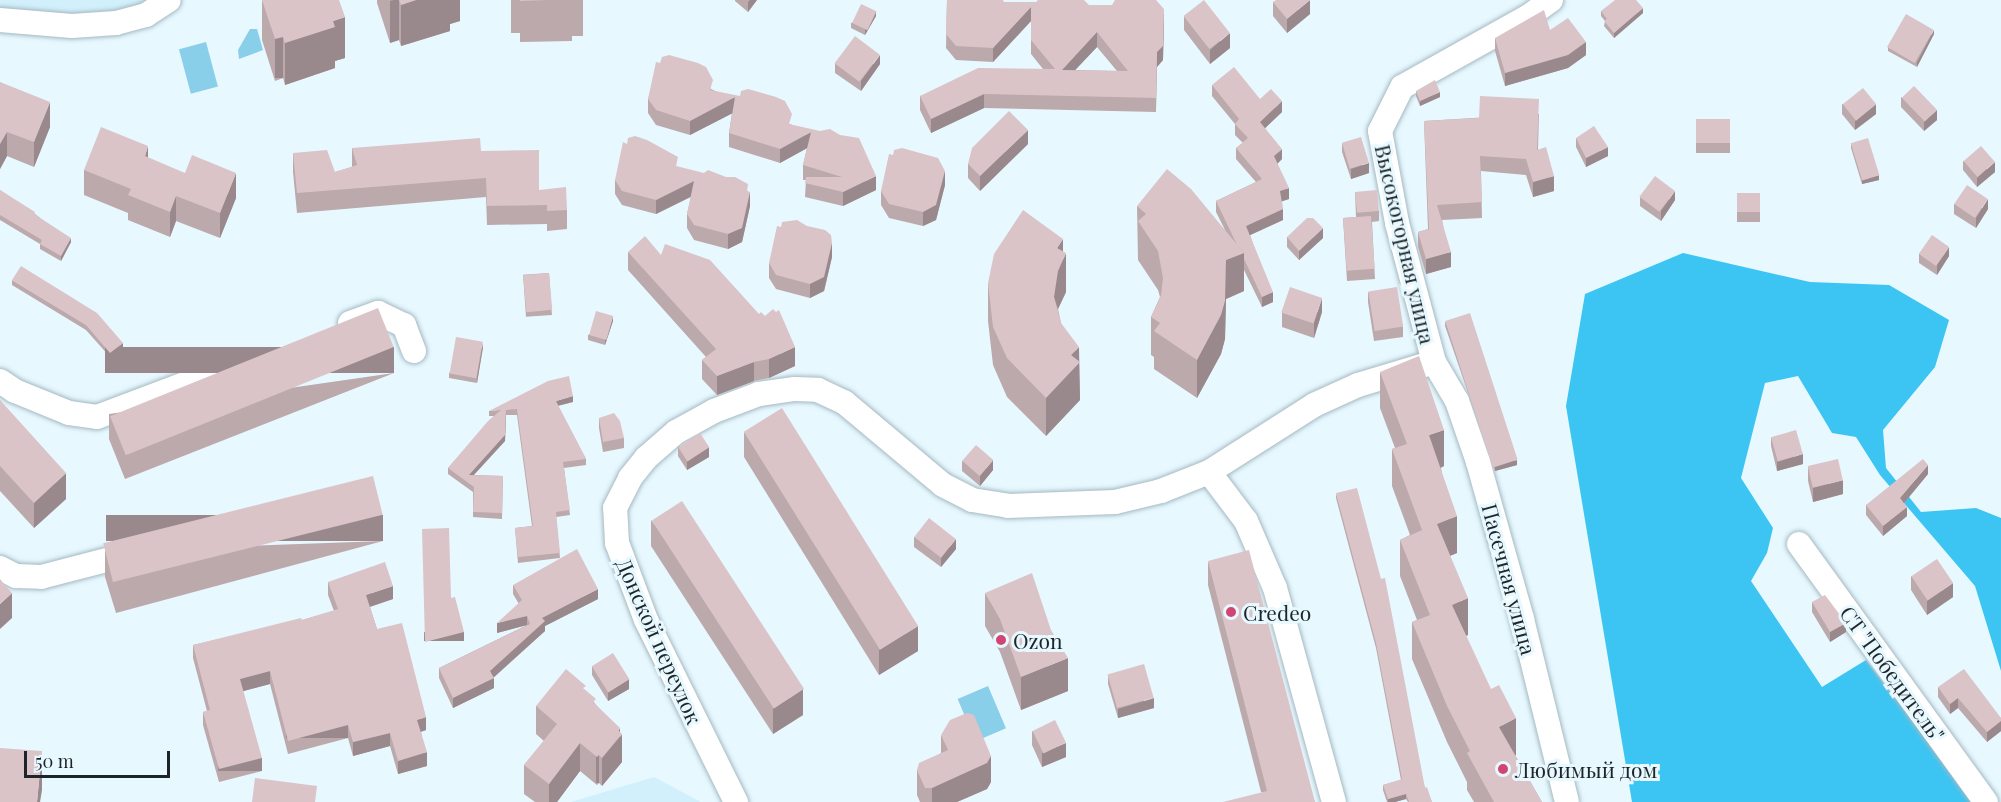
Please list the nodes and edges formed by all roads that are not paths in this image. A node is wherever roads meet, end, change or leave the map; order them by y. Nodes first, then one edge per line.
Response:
1 (169, 0) edge
2 (1551, 0) edge
3 (0, 20) edge
4 (324, 333) edge
5 (414, 351) dead end
6 (249, 360) edge
7 (1434, 362) junction
8 (0, 381) edge
9 (1209, 471) junction
10 (1799, 544) dead end
11 (157, 547) edge
12 (0, 567) edge
13 (736, 802) edge
14 (1334, 802) edge
15 (1567, 802) edge
16 (1986, 802) edge

1 - 3 street
2 - 7 street, Высокогорная улица
4 - 5 street
6 - 8 street
7 - 9 street, Донской переулок
7 - 15 street, Пасечная улица
9 - 13 street, Донской переулок
9 - 14 street
10 - 16 street, СТ "Победитель"
11 - 12 street

